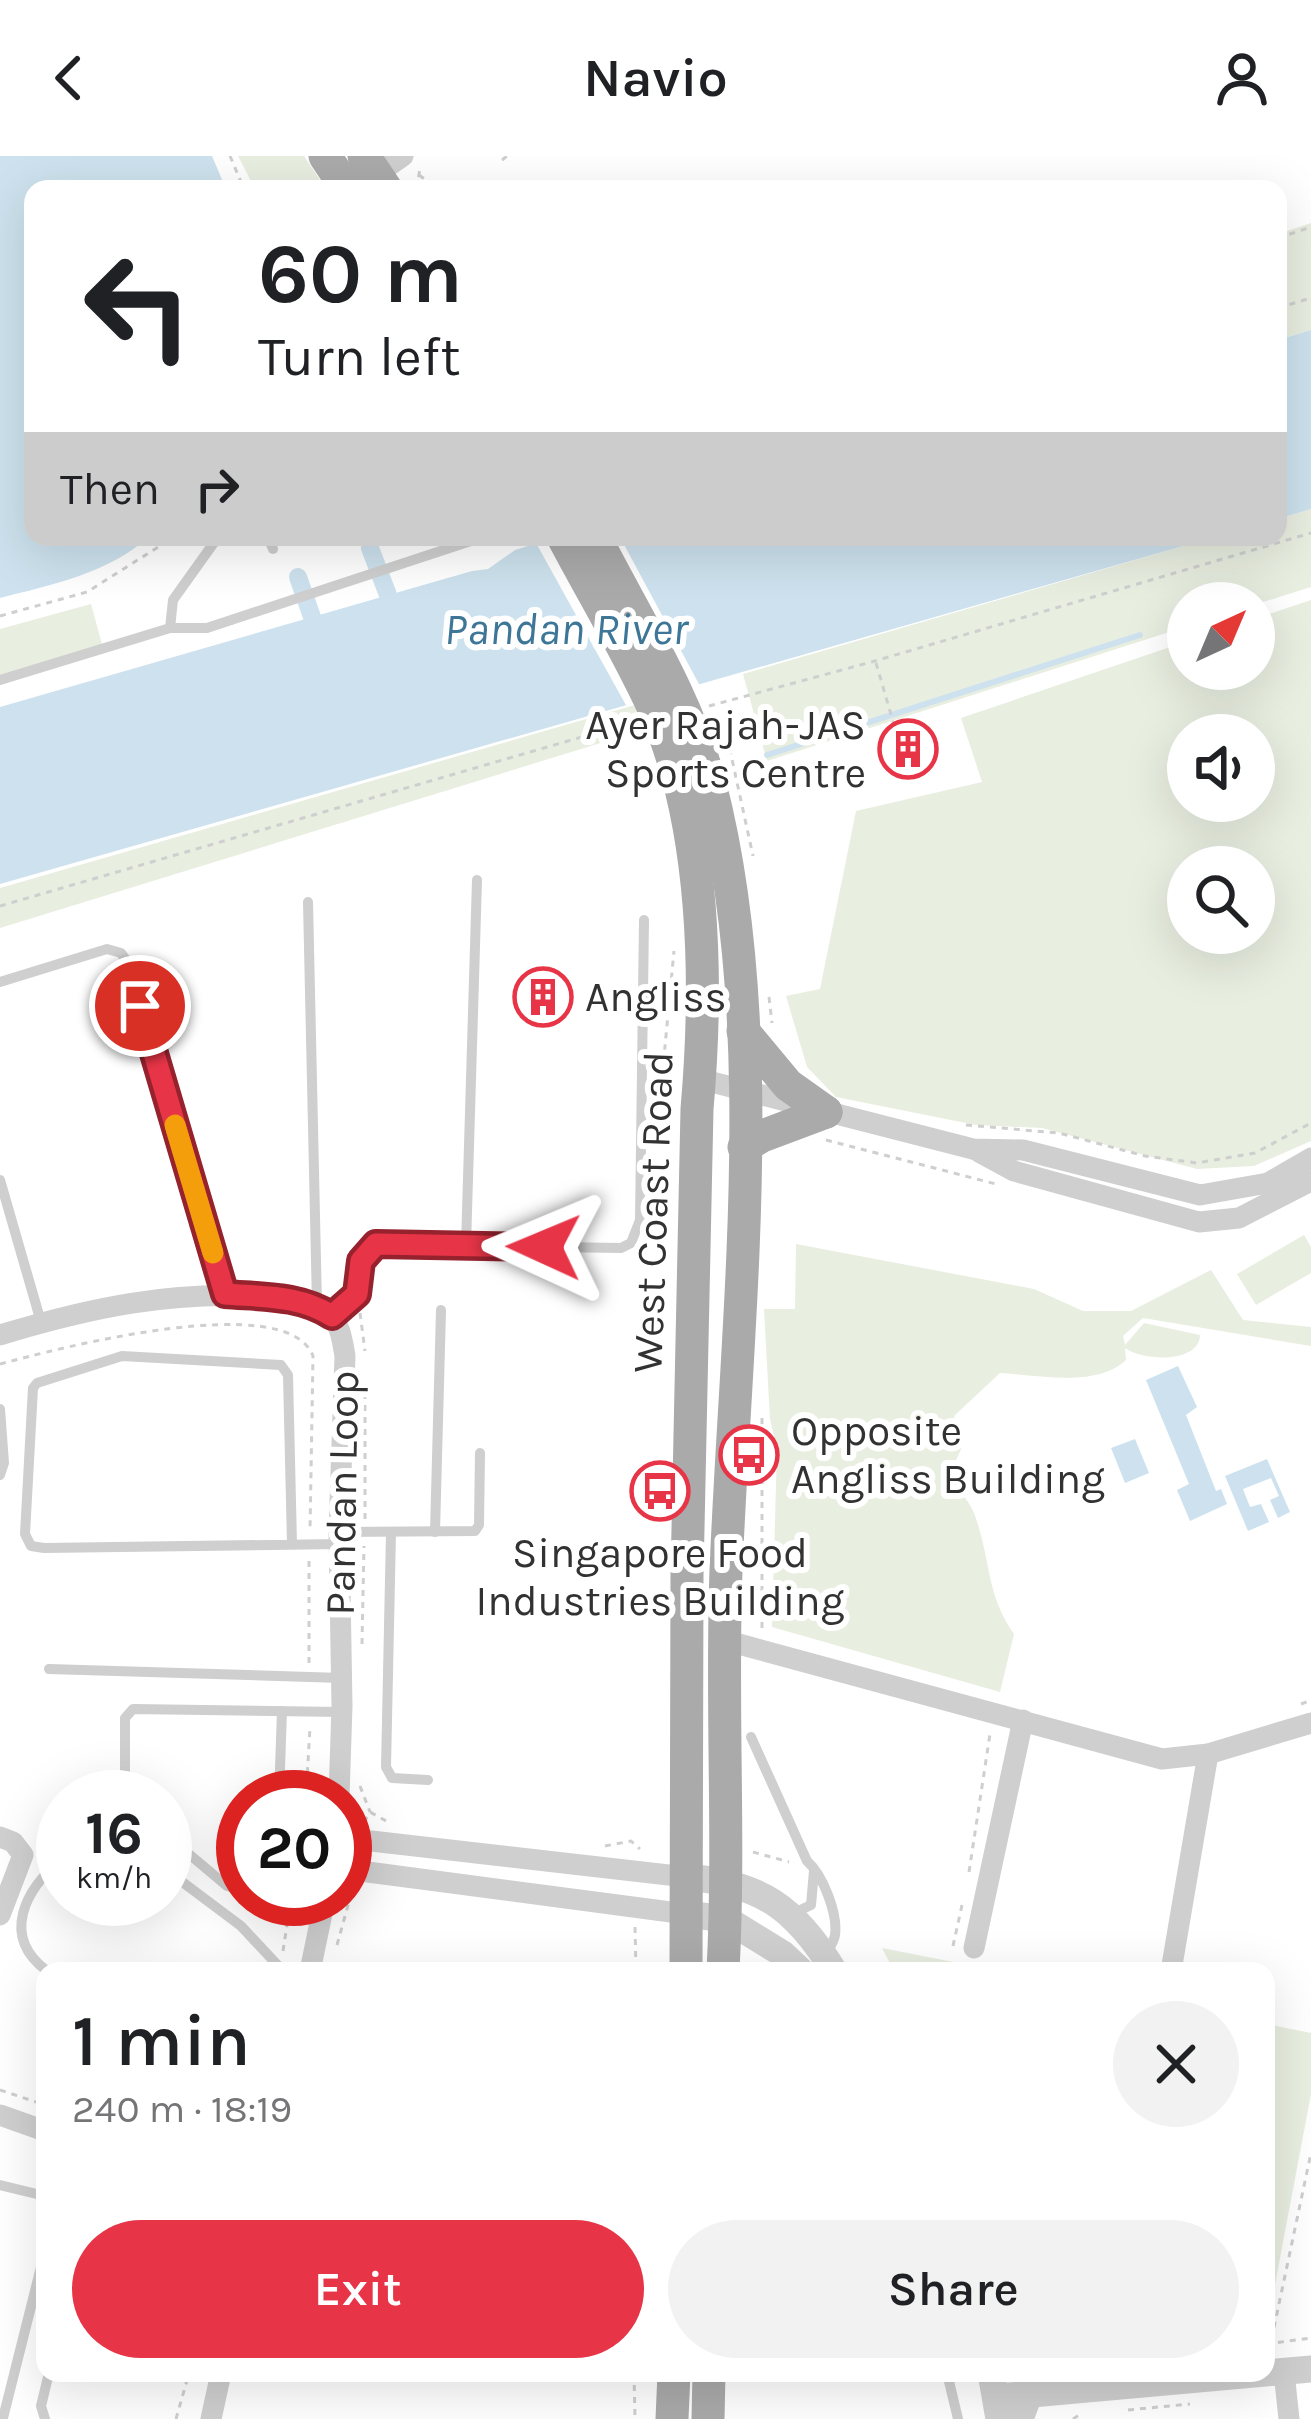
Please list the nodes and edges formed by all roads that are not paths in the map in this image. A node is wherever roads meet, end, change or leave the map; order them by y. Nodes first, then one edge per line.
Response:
1 (212, 546) edge
2 (456, 546) edge
3 (569, 546) edge
4 (599, 546) edge
5 (170, 628) junction
6 (0, 680) edge
7 (675, 711) junction
8 (477, 880) dead end
9 (308, 902) dead end
10 (644, 920) dead end
11 (0, 982) edge
12 (743, 1031) junction
13 (700, 1079) junction
14 (744, 1091) junction
15 (823, 1125) junction
16 (744, 1147) junction
17 (973, 1149) junction
18 (1311, 1158) edge
19 (0, 1180) edge
20 (1311, 1181) edge
21 (466, 1245) junction
22 (225, 1294) junction
23 (440, 1310) dead end
24 (324, 1311) junction
25 (41, 1322) junction
26 (0, 1335) edge
27 (0, 1409) edge
28 (480, 1453) dead end
29 (0, 1475) edge
30 (391, 1532) junction
31 (435, 1532) junction
32 (339, 1538) junction
33 (292, 1544) junction
34 (724, 1640) junction
35 (49, 1669) dead end
36 (342, 1678) junction
37 (282, 1711) junction
38 (342, 1712) junction
39 (1303, 1715) edge
40 (1023, 1720) junction
41 (752, 1737) dead end
42 (1208, 1754) junction
43 (125, 1770) edge
44 (280, 1770) edge
45 (340, 1770) edge
46 (428, 1780) dead end
47 (0, 1838) edge
48 (372, 1841) edge
49 (192, 1857) edge
50 (814, 1868) junction
51 (372, 1873) edge
52 (686, 1876) junction
53 (216, 1877) edge
54 (36, 1879) edge
55 (736, 1882) junction
56 (192, 1890) edge
57 (686, 1914) junction
58 (788, 1914) junction
59 (0, 1915) edge
60 (726, 1919) junction
61 (319, 1926) edge
62 (974, 1948) road end
63 (36, 1962) edge
64 (270, 1962) edge
65 (312, 1962) edge
66 (686, 1962) edge
67 (724, 1962) edge
68 (808, 1962) edge
69 (818, 1962) edge
70 (822, 1962) edge
71 (1173, 1962) edge
72 (0, 2114) edge
73 (36, 2128) edge
74 (0, 2185) edge
75 (36, 2194) edge
76 (36, 2287) edge
77 (1298, 2370) edge
78 (47, 2382) edge
79 (219, 2382) edge
80 (674, 2382) edge
81 (709, 2382) edge
82 (948, 2382) edge
83 (1167, 2382) edge
84 (1025, 2395) edge
85 (996, 2396) edge
86 (3, 2418) edge
87 (45, 2419) edge
88 (211, 2419) edge
89 (672, 2419) edge
90 (708, 2419) edge
91 (958, 2419) edge
92 (1289, 2419) edge

1 - 5 lane
2 - 5 lane
3 - 7 main road, West Coast Road
4 - 7 main road, West Coast Road
5 - 6 lane
7 - 12 main road, West Coast Road
7 - 13 main road, West Coast Road
8 - 21 lane
9 - 24 lane
10 - 21 lane
11 - 22 lane
12 - 14 main road, West Coast Road
12 - 15 main road
13 - 14 street
13 - 52 main road, West Coast Road
14 - 15 street
14 - 16 main road, West Coast Road
15 - 16 main road
15 - 17 street
16 - 34 main road, West Coast Road
17 - 18 street
17 - 20 street
19 - 25 lane
21 - 24 lane
22 - 24 street
22 - 25 street
23 - 31 lane
24 - 32 street, Pandan Loop
25 - 26 street
27 - 29 lane
28 - 31 lane
30 - 31 lane
30 - 32 lane
30 - 46 lane
32 - 33 lane
32 - 36 street, Pandan Loop
33 - 33 lane
34 - 40 street
34 - 55 main road, West Coast Road
35 - 36 lane
36 - 38 street, Pandan Loop
37 - 38 lane
37 - 43 lane
37 - 44 lane
38 - 45 street, Pandan Loop
39 - 42 street
40 - 42 street
40 - 62 street
41 - 50 lane
42 - 71 street
47 - 59 street
48 - 52 street
49 - 53 lane
50 - 58 lane
50 - 70 lane
51 - 57 street
52 - 55 street
52 - 57 main road, West Coast Road
54 - 63 lane
55 - 58 street
55 - 60 main road, West Coast Road
56 - 64 lane
57 - 60 street
57 - 66 main road, West Coast Road
58 - 69 street
60 - 67 main road, West Coast Road
60 - 68 street
61 - 65 street
72 - 73 street
74 - 75 lane
76 - 86 lane
77 - 92 street
78 - 87 lane
79 - 88 street
80 - 89 main road
81 - 90 main road
82 - 91 lane
83 - 84 street
84 - 85 street

